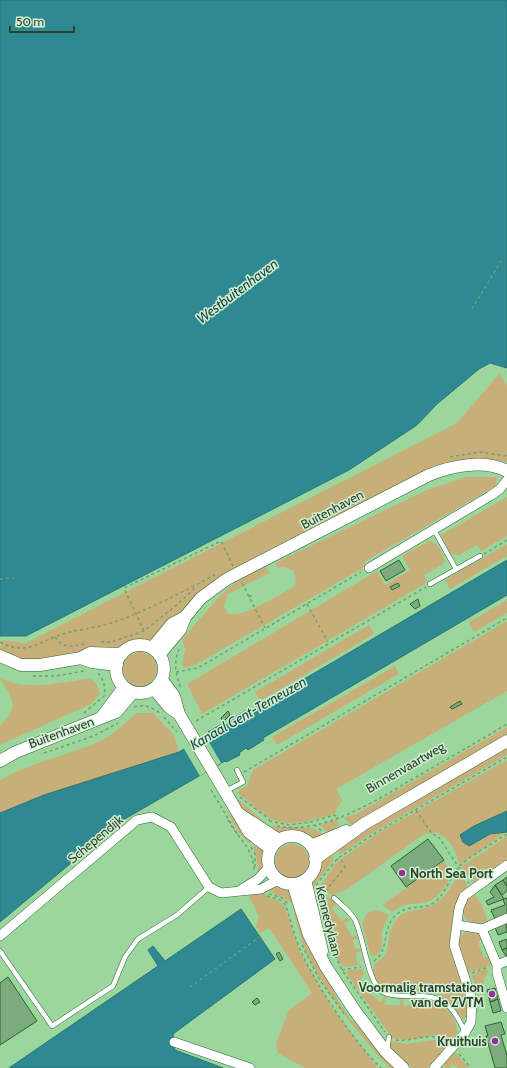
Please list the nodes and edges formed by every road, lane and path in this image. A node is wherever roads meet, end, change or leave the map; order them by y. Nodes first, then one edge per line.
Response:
1 (501, 261) dead end
2 (472, 309) dead end
3 (507, 471) edge
4 (507, 480) edge
5 (433, 528) junction
6 (507, 540) edge
7 (480, 556) joint
8 (232, 568) junction
9 (369, 568) joint
10 (456, 569) junction
11 (220, 572) dead end
12 (14, 578) dead end
13 (0, 579) edge
14 (430, 584) joint
15 (195, 586) junction
16 (254, 594) dead end
17 (249, 597) junction
18 (307, 604) junction
19 (136, 613) junction
20 (507, 618) edge
21 (265, 628) junction
22 (144, 631) junction
23 (55, 637) junction
24 (0, 642) edge
25 (97, 642) dead end
26 (88, 643) dead end
27 (329, 643) junction
28 (156, 652) junction
29 (0, 656) edge
30 (119, 659) junction
31 (96, 672) dead end
32 (176, 672) dead end
33 (158, 685) junction
34 (128, 690) junction
35 (118, 710) junction
36 (192, 723) dead end
37 (507, 724) edge
38 (179, 735) dead end
39 (507, 741) edge
40 (38, 754) dead end
41 (507, 757) edge
42 (0, 761) edge
43 (238, 772) joint
44 (223, 792) junction
45 (416, 810) junction
46 (339, 818) junction
47 (270, 820) junction
48 (364, 824) junction
49 (262, 831) junction
50 (507, 834) edge
51 (279, 840) junction
52 (310, 846) junction
53 (248, 848) junction
54 (271, 849) junction
55 (315, 859) junction
56 (337, 859) junction
57 (507, 865) edge
58 (269, 867) junction
59 (459, 867) junction
60 (256, 880) junction
61 (305, 880) junction
62 (287, 883) junction
63 (469, 883) dead end
64 (209, 887) junction
65 (261, 889) junction
66 (314, 890) dead end
67 (239, 891) junction
68 (334, 898) dead end
69 (321, 905) dead end
70 (507, 918) edge
71 (457, 925) junction
72 (482, 929) junction
73 (0, 936) edge
74 (261, 936) dead end
75 (0, 950) edge
76 (507, 961) edge
77 (368, 964) junction
78 (326, 968) junction
79 (497, 969) junction
80 (507, 972) edge
81 (464, 975) junction
82 (190, 987) dead end
83 (507, 1008) edge
84 (465, 1033) junction
85 (389, 1037) junction
86 (174, 1042) dead end
87 (453, 1048) junction
88 (386, 1052) junction
89 (250, 1068) edge
90 (381, 1068) edge
91 (403, 1068) edge
92 (434, 1068) edge
93 (471, 1068) edge

1 - 2 path
3 - 8 main road, Buitenhaven
4 - 5 street
5 - 9 street
5 - 10 lane
6 - 7 path
7 - 10 lane
8 - 17 path
8 - 19 path
8 - 28 main road, Buitenhaven
9 - 18 path
10 - 14 lane
11 - 15 path
12 - 13 path
14 - 27 path
15 - 19 path
15 - 22 path
16 - 17 path
17 - 21 path
18 - 21 path
18 - 27 path
19 - 22 path
19 - 23 path
20 - 43 path
21 - 32 path
22 - 25 path
23 - 24 path
23 - 26 path
27 - 36 path
28 - 30 main road
28 - 33 main road
29 - 30 main road
30 - 34 main road
31 - 35 path
33 - 34 main road
33 - 44 main road
34 - 35 main road, Buitenhaven
35 - 38 path, Buitenhaven
35 - 40 path, Buitenhaven
35 - 42 main road, Buitenhaven
37 - 46 path, Binnenvaartweg
39 - 48 main road
41 - 45 path
43 - 44 lane
44 - 47 path
44 - 49 main road
44 - 53 path
45 - 56 path
45 - 59 path
46 - 47 path
46 - 49 path, Binnenvaartweg
47 - 49 path
48 - 52 main road
48 - 55 main road
49 - 51 main road
49 - 53 path
49 - 54 main road
50 - 59 path
51 - 52 main road
51 - 54 main road
52 - 55 main road
53 - 60 path
54 - 58 main road
55 - 61 main road
56 - 66 path
56 - 69 path
57 - 71 street
58 - 60 street
58 - 62 main road
59 - 63 path
59 - 77 path
60 - 67 street
61 - 62 main road
61 - 78 main road, Kennedylaan
62 - 65 street
62 - 78 main road, Kennedylaan
64 - 67 street
64 - 73 street, Schependijk
64 - 75 lane
65 - 67 street
65 - 90 path
68 - 77 lane
70 - 72 street
71 - 72 street
71 - 81 street
72 - 79 street
74 - 82 path
76 - 79 street
77 - 84 lane
77 - 85 path, Kennedylaan
78 - 88 main road, Kennedylaan
79 - 80 street
79 - 81 path
79 - 83 street
81 - 84 street
84 - 87 street
85 - 87 path
85 - 88 lane
86 - 89 street
87 - 92 street
87 - 93 path
88 - 91 main road, Kennedylaan

